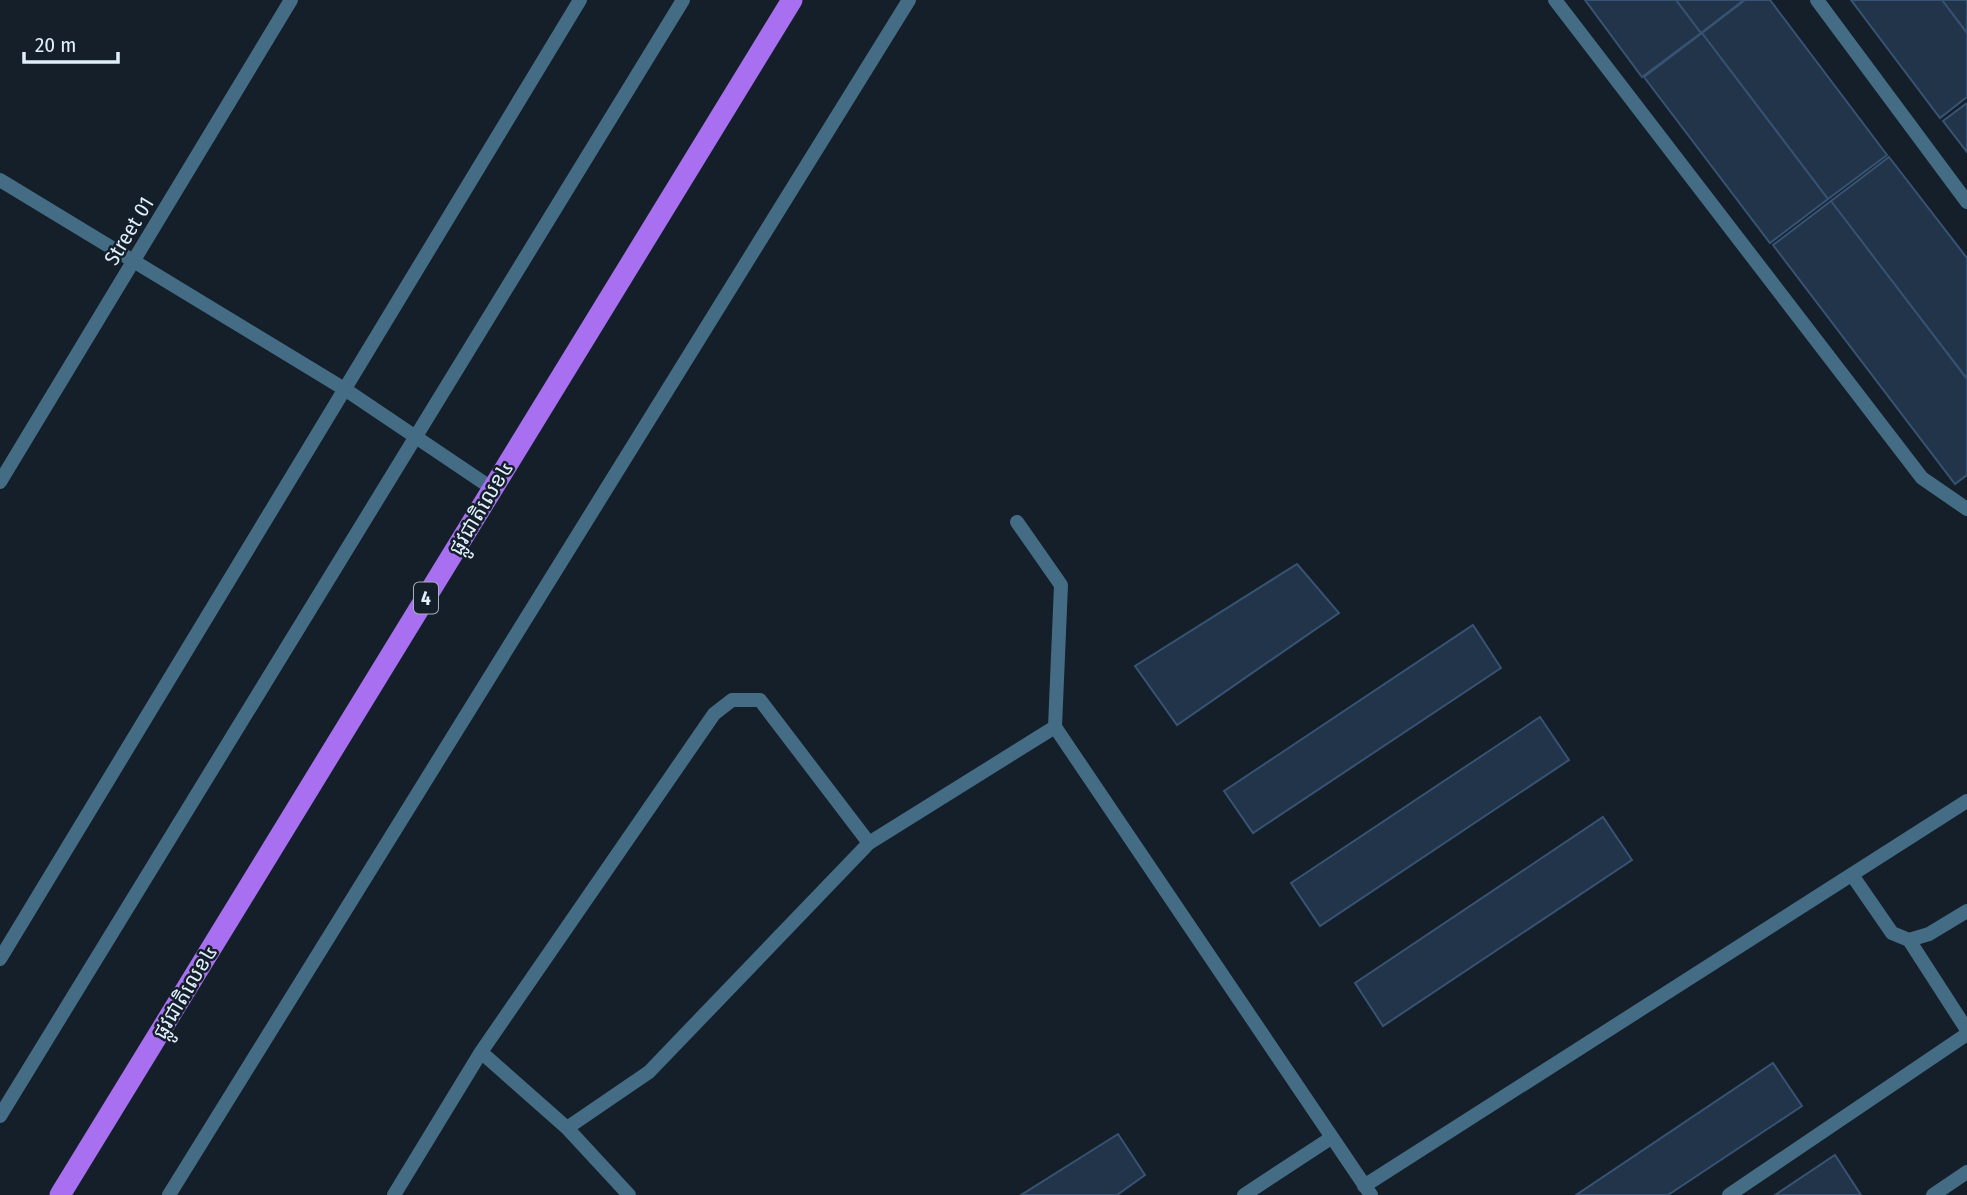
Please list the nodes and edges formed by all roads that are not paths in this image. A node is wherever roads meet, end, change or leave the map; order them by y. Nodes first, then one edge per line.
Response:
1 (291, 0) edge
2 (580, 0) edge
3 (683, 0) edge
4 (792, 0) edge
5 (909, 0) edge
6 (1555, 0) edge
7 (1817, 0) edge
8 (0, 180) edge
9 (1967, 202) edge
10 (135, 262) junction
11 (346, 390) junction
12 (416, 437) junction
13 (0, 482) edge
14 (493, 489) junction
15 (1965, 506) edge
16 (1017, 522) dead end
17 (1055, 727) junction
18 (1967, 801) edge
19 (869, 843) junction
20 (1852, 875) junction
21 (1967, 911) edge
22 (1909, 940) junction
23 (0, 959) edge
24 (1967, 1032) edge
25 (481, 1052) junction
26 (0, 1116) edge
27 (567, 1128) junction
28 (1331, 1138) junction
29 (1967, 1172) edge
30 (1368, 1191) edge
31 (60, 1195) edge
32 (169, 1195) edge
33 (394, 1195) edge
34 (629, 1195) edge
35 (1244, 1195) edge
36 (1729, 1195) edge
37 (1933, 1195) edge

1 - 10 street, Street 01
2 - 11 street
3 - 12 street
4 - 14 highway, ផ្លូវជាតិលេខ៤ / 4
5 - 32 street
6 - 15 street
7 - 9 street
8 - 10 street
10 - 11 street
10 - 13 street, Street 01
11 - 12 street
11 - 23 street
12 - 14 street
12 - 26 street
14 - 31 highway, ផ្លូវជាតិលេខ៤ / 4
16 - 17 street
17 - 19 street
17 - 28 street
18 - 20 street
19 - 25 street
19 - 27 street
20 - 22 street
20 - 30 street
21 - 22 street
22 - 24 street
24 - 36 street
25 - 27 street
25 - 33 street
27 - 34 street
28 - 30 street
28 - 35 street
29 - 37 street

